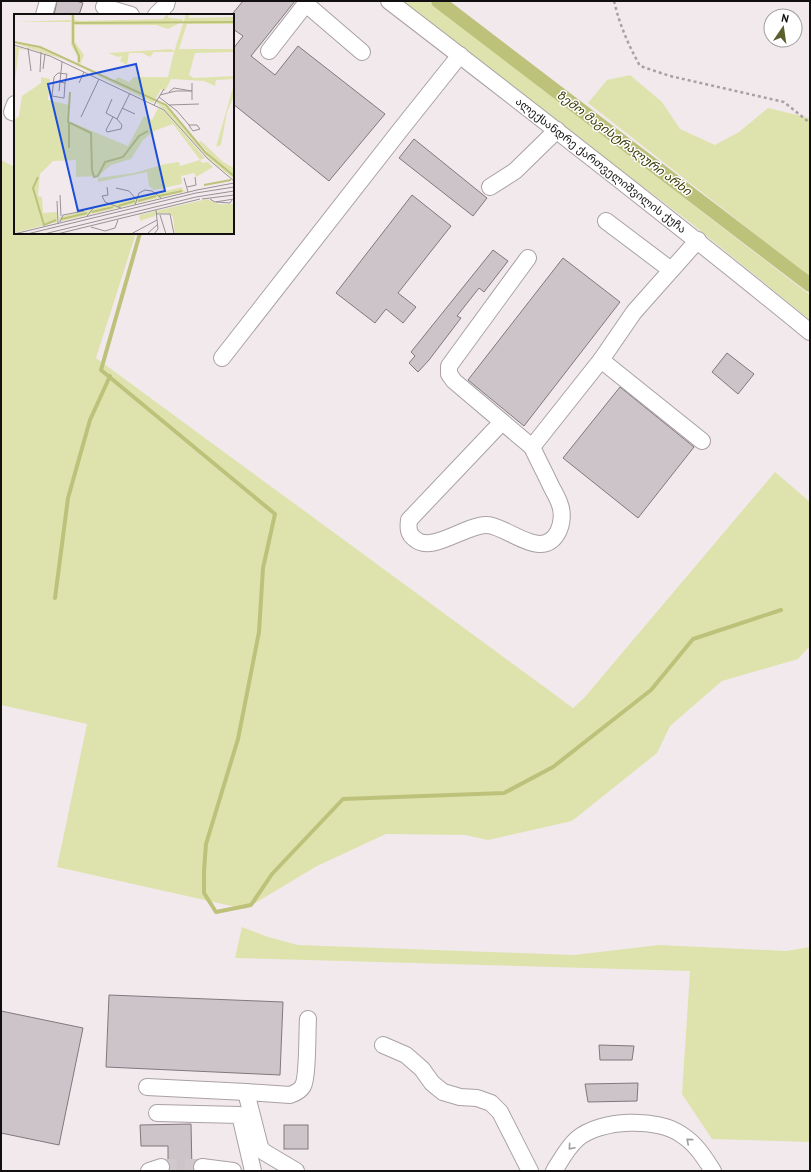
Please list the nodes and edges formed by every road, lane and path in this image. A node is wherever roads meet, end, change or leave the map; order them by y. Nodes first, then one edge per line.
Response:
1 (48, 1) edge
2 (167, 1) edge
3 (389, 1) edge
4 (614, 1) edge
5 (307, 2) edge
6 (103, 8) edge
7 (44, 14) edge
8 (127, 14) edge
9 (157, 14) edge
10 (269, 51) dead end
11 (362, 52) dead end
12 (460, 56) junction
13 (810, 123) edge
14 (557, 130) junction
15 (490, 187) dead end
16 (606, 221) dead end
17 (698, 240) junction
18 (528, 258) dead end
19 (671, 270) junction
20 (810, 332) edge
21 (222, 358) dead end
22 (601, 360) junction
23 (502, 422) junction
24 (702, 441) dead end
25 (532, 447) junction
26 (308, 1019) dead end
27 (383, 1045) dead end
28 (147, 1087) dead end
29 (246, 1092) junction
30 (157, 1113) dead end
31 (202, 1166) dead end
32 (233, 1171) edge
33 (253, 1171) edge
34 (296, 1171) edge
35 (530, 1171) edge
36 (554, 1171) edge
37 (714, 1171) edge

1 - 7 street
2 - 9 street
3 - 12 street, ალექსანდრე ქართველიშვილის ქუჩა
4 - 13 path
5 - 10 street
5 - 11 street
6 - 8 street
12 - 14 street, ალექსანდრე ქართველიშვილის ქუჩა
12 - 21 street
14 - 15 street
14 - 17 street, ალექსანდრე ქართველიშვილის ქუჩა
16 - 19 street
17 - 19 street
17 - 20 street, ალექსანდრე ქართველიშვილის ქუჩა
18 - 23 street
19 - 22 street
22 - 24 street
22 - 25 street
23 - 25 street
23 - 25 street
26 - 29 street
27 - 35 street
28 - 29 street
29 - 34 street
30 - 33 street
31 - 32 street
37 -> 36 street

